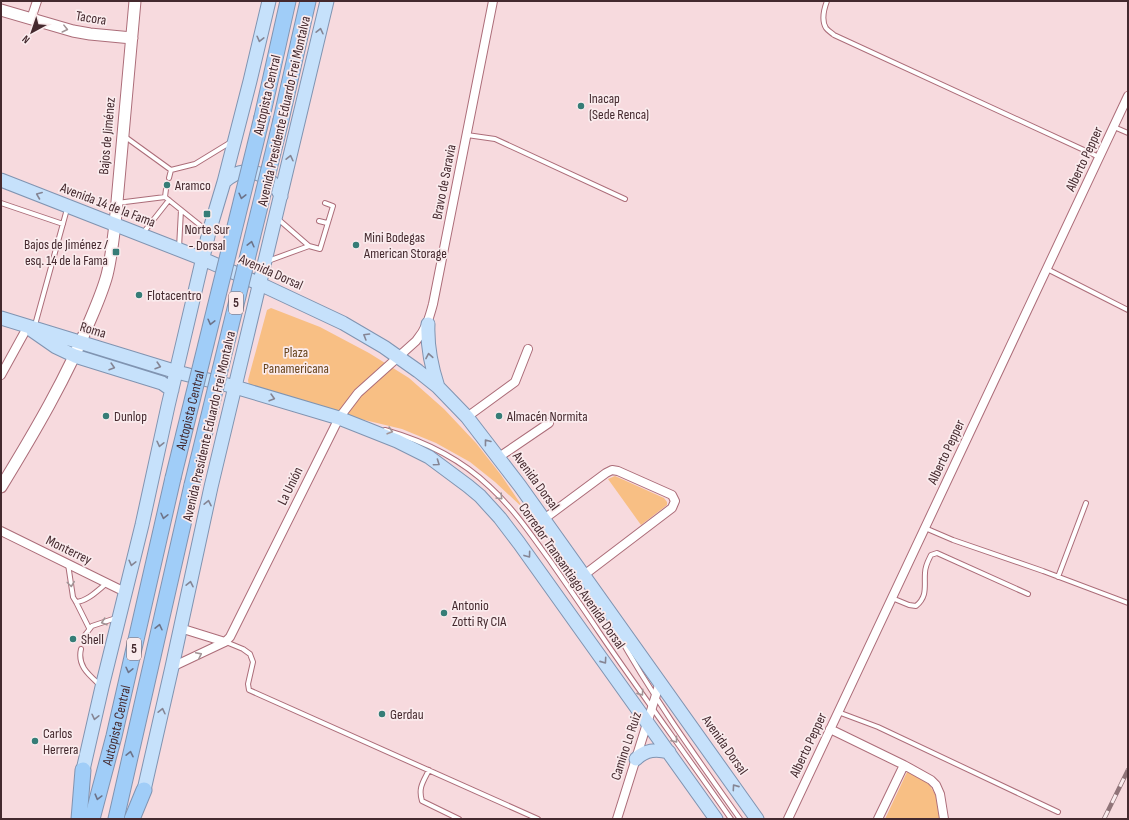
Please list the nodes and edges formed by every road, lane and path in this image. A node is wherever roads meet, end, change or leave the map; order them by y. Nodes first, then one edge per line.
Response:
1 (37, 1) edge
2 (135, 1) edge
3 (269, 1) edge
4 (288, 1) edge
5 (308, 1) edge
6 (327, 1) edge
7 (493, 1) edge
8 (827, 1) edge
9 (1, 10) edge
10 (31, 19) junction
11 (132, 38) junction
12 (1128, 96) edge
13 (1114, 127) junction
14 (1128, 132) edge
15 (122, 134) junction
16 (466, 135) junction
17 (234, 140) junction
18 (1099, 157) junction
19 (171, 170) junction
20 (169, 178) dead end
21 (1, 180) edge
22 (224, 182) junction
23 (166, 189) dead end
24 (281, 196) junction
25 (165, 197) junction
26 (625, 199) dead end
27 (169, 200) junction
28 (1, 202) edge
29 (117, 203) junction
30 (325, 203) dead end
31 (68, 206) junction
32 (181, 210) junction
33 (276, 217) junction
34 (319, 221) dead end
35 (63, 224) junction
36 (115, 224) junction
37 (327, 224) junction
38 (210, 232) junction
39 (141, 235) junction
40 (309, 246) junction
41 (179, 250) junction
42 (203, 259) junction
43 (265, 262) junction
44 (1047, 268) junction
45 (260, 284) junction
46 (1128, 310) edge
47 (1, 318) edge
48 (428, 324) junction
49 (31, 327) junction
50 (81, 343) junction
51 (528, 349) dead end
52 (75, 356) junction
53 (398, 357) junction
54 (177, 372) junction
55 (1, 375) edge
56 (234, 387) junction
57 (438, 387) junction
58 (172, 390) junction
59 (467, 417) junction
60 (339, 418) junction
61 (549, 423) dead end
62 (375, 427) dead end
63 (381, 429) dead end
64 (499, 457) junction
65 (1, 488) edge
66 (1086, 503) dead end
67 (544, 518) junction
68 (925, 528) junction
69 (1, 531) edge
70 (68, 564) junction
71 (584, 575) junction
72 (1058, 577) junction
73 (107, 583) junction
74 (125, 592) junction
75 (1028, 594) dead end
76 (892, 598) junction
77 (76, 602) junction
78 (1128, 602) edge
79 (119, 617) junction
80 (610, 621) dead end
81 (614, 627) dead end
82 (89, 628) junction
83 (180, 628) junction
84 (84, 635) dead end
85 (225, 642) junction
86 (81, 649) dead end
87 (172, 668) junction
88 (660, 682) junction
89 (102, 687) junction
90 (656, 697) junction
91 (652, 708) junction
92 (838, 712) junction
93 (648, 722) junction
94 (830, 729) junction
95 (669, 752) junction
96 (636, 759) junction
97 (904, 765) junction
98 (83, 770) joint
99 (429, 770) junction
100 (144, 790) joint
101 (1058, 812) dead end
102 (79, 819) edge
103 (92, 819) edge
104 (116, 819) edge
105 (132, 819) edge
106 (459, 819) edge
107 (538, 819) edge
108 (617, 819) edge
109 (716, 819) edge
110 (731, 819) edge
111 (740, 819) edge
112 (757, 819) edge
113 (788, 819) edge
114 (878, 819) edge
115 (944, 819) edge

1 - 10 street
2 - 11 street, Bajos de Jiménez
3 -> 17 main road
4 -> 103 highway, Autopista Central / 5, bridge
104 -> 5 highway, Autopista Central / 5, bridge
24 -> 6 main road, Avenida Presidente Eduardo Frei Montalva
7 - 16 street, Bravo de Saravia
8 - 18 lane
9 - 10 street, Tacora
10 -> 11 street, Tacora
11 - 15 street, Bajos de Jiménez
12 - 13 street, Alberto Pepper
13 - 14 lane
13 - 18 street, Alberto Pepper
15 - 19 lane
15 - 29 street, Bajos de Jiménez
16 - 26 lane
16 - 48 street, Bravo de Saravia
17 - 19 lane
17 - 22 main road
18 - 44 street, Alberto Pepper
19 - 20 lane
31 -> 21 main road, Avenida 14 de la Fama
22 - 24 main road
22 - 38 main road
23 - 25 lane
24 - 33 main road, Avenida Presidente Eduardo Frei Montalva
25 - 27 lane
25 - 29 lane
27 - 32 lane
27 - 39 lane
28 - 35 lane
29 - 36 street, Bajos de Jiménez
30 - 37 lane
31 - 35 lane
31 - 36 main road, Avenida 14 de la Fama
32 - 38 lane
32 - 41 lane
33 - 40 lane
33 - 43 main road, Avenida Presidente Eduardo Frei Montalva
34 - 37 lane
35 - 49 lane
36 - 39 main road, Avenida 14 de la Fama
36 - 50 street, Bajos de Jiménez
37 - 40 lane
38 - 42 main road
39 - 41 main road, Avenida 14 de la Fama
40 - 43 lane
41 - 42 main road, Avenida 14 de la Fama
42 - 45 main road, Avenida Dorsal
42 - 54 main road
43 - 45 main road, Avenida Presidente Eduardo Frei Montalva
44 - 46 lane
44 - 68 street, Alberto Pepper
53 -> 45 main road, Avenida Dorsal
45 - 56 main road, Avenida Presidente Eduardo Frei Montalva
47 - 49 main road, Roma
48 - 53 street, Bravo de Saravia
57 -> 48 main road
49 - 50 main road, Roma
49 - 52 main road
49 - 55 street
50 - 52 street, Bajos de Jiménez
50 -> 54 main road, Roma
51 - 59 street
52 -> 58 main road
52 - 65 street, Bajos de Jiménez
53 - 57 main road, Avenida Dorsal
53 - 60 street, La Unión
54 - 56 main road
54 - 58 main road
56 -> 60 main road
83 -> 56 main road, Avenida Presidente Eduardo Frei Montalva
57 - 59 main road, Avenida Dorsal
58 -> 74 main road
64 -> 59 main road, Avenida Dorsal
60 - 62 lane
60 - 85 street, La Unión
60 -> 93 main road
61 - 64 street
63 -> 91 lane, Corredor Transantiago Avenida Dorsal
64 - 67 main road, Avenida Dorsal
66 - 72 lane
67 - 71 main road, Avenida Dorsal
67 - 71 street
68 - 72 lane
68 - 76 street, Alberto Pepper
69 - 70 street, Monterrey
70 - 73 street, Monterrey
70 -> 77 lane
71 - 80 lane, Corredor Transantiago Avenida Dorsal
71 - 88 main road, Avenida Dorsal
72 - 78 lane
73 - 74 street, Monterrey
73 - 77 lane
74 - 79 main road
75 - 76 lane
76 - 92 street, Alberto Pepper
77 - 82 lane
79 -> 82 lane
79 - 89 main road
81 - 90 lane, Corredor Transantiago Avenida Dorsal
82 - 84 lane
83 - 85 street
83 - 87 main road, Avenida Presidente Eduardo Frei Montalva
87 -> 85 street, La Unión
85 - 99 lane
86 - 89 lane
100 -> 87 main road, Avenida Presidente Eduardo Frei Montalva
88 - 90 street, Camino Lo Ruiz
112 -> 88 main road, Avenida Dorsal
89 -> 98 main road
90 - 91 street, Camino Lo Ruiz
90 - 111 lane, Corredor Transantiago Avenida Dorsal
91 - 93 street, Camino Lo Ruiz
91 -> 110 lane, Corredor Transantiago Avenida Dorsal
92 - 94 street, Alberto Pepper
92 - 101 lane
93 - 95 main road
93 - 96 street, Camino Lo Ruiz
94 - 97 street
94 - 113 street, Alberto Pepper
95 - 96 main road
95 - 109 main road
96 - 108 street, Camino Lo Ruiz
97 - 114 street
97 - 115 street
98 - 102 highway
99 - 106 lane
99 - 107 lane
100 - 105 highway

